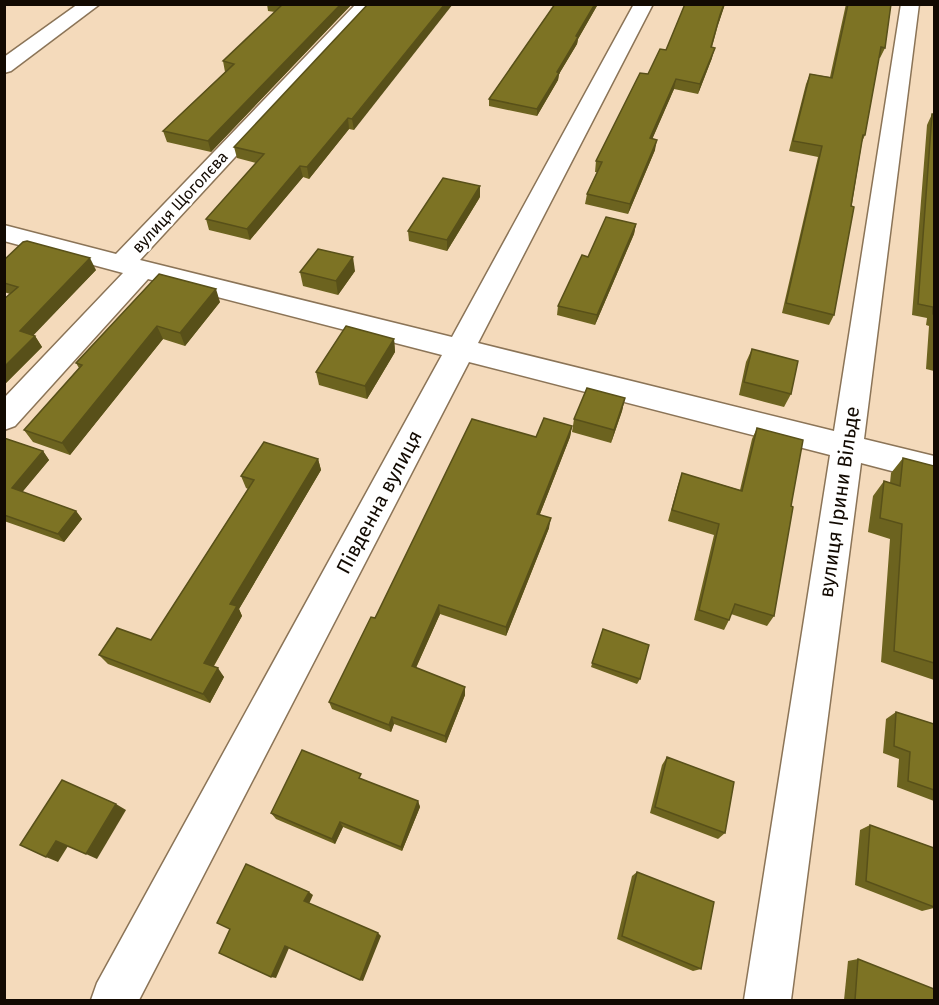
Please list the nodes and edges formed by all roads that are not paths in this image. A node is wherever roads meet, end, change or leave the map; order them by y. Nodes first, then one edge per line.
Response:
1 (91, 4) edge
2 (367, 4) edge
3 (644, 4) edge
4 (910, 4) edge
5 (4, 67) edge
6 (4, 233) edge
7 (132, 266) junction
8 (461, 348) junction
9 (4, 418) edge
10 (847, 446) junction
11 (934, 469) edge
12 (114, 1000) edge
13 (768, 1000) edge

1 - 5 street
2 - 7 street, вулиця Щоголєва
3 - 8 street, Південна вулиця
4 - 10 street, вулиця Ірини Вільде
6 - 7 street
7 - 8 street
7 - 9 street, вулиця Щоголєва
8 - 10 street
8 - 12 street, Південна вулиця
10 - 11 street
10 - 13 street, вулиця Ірини Вільде

